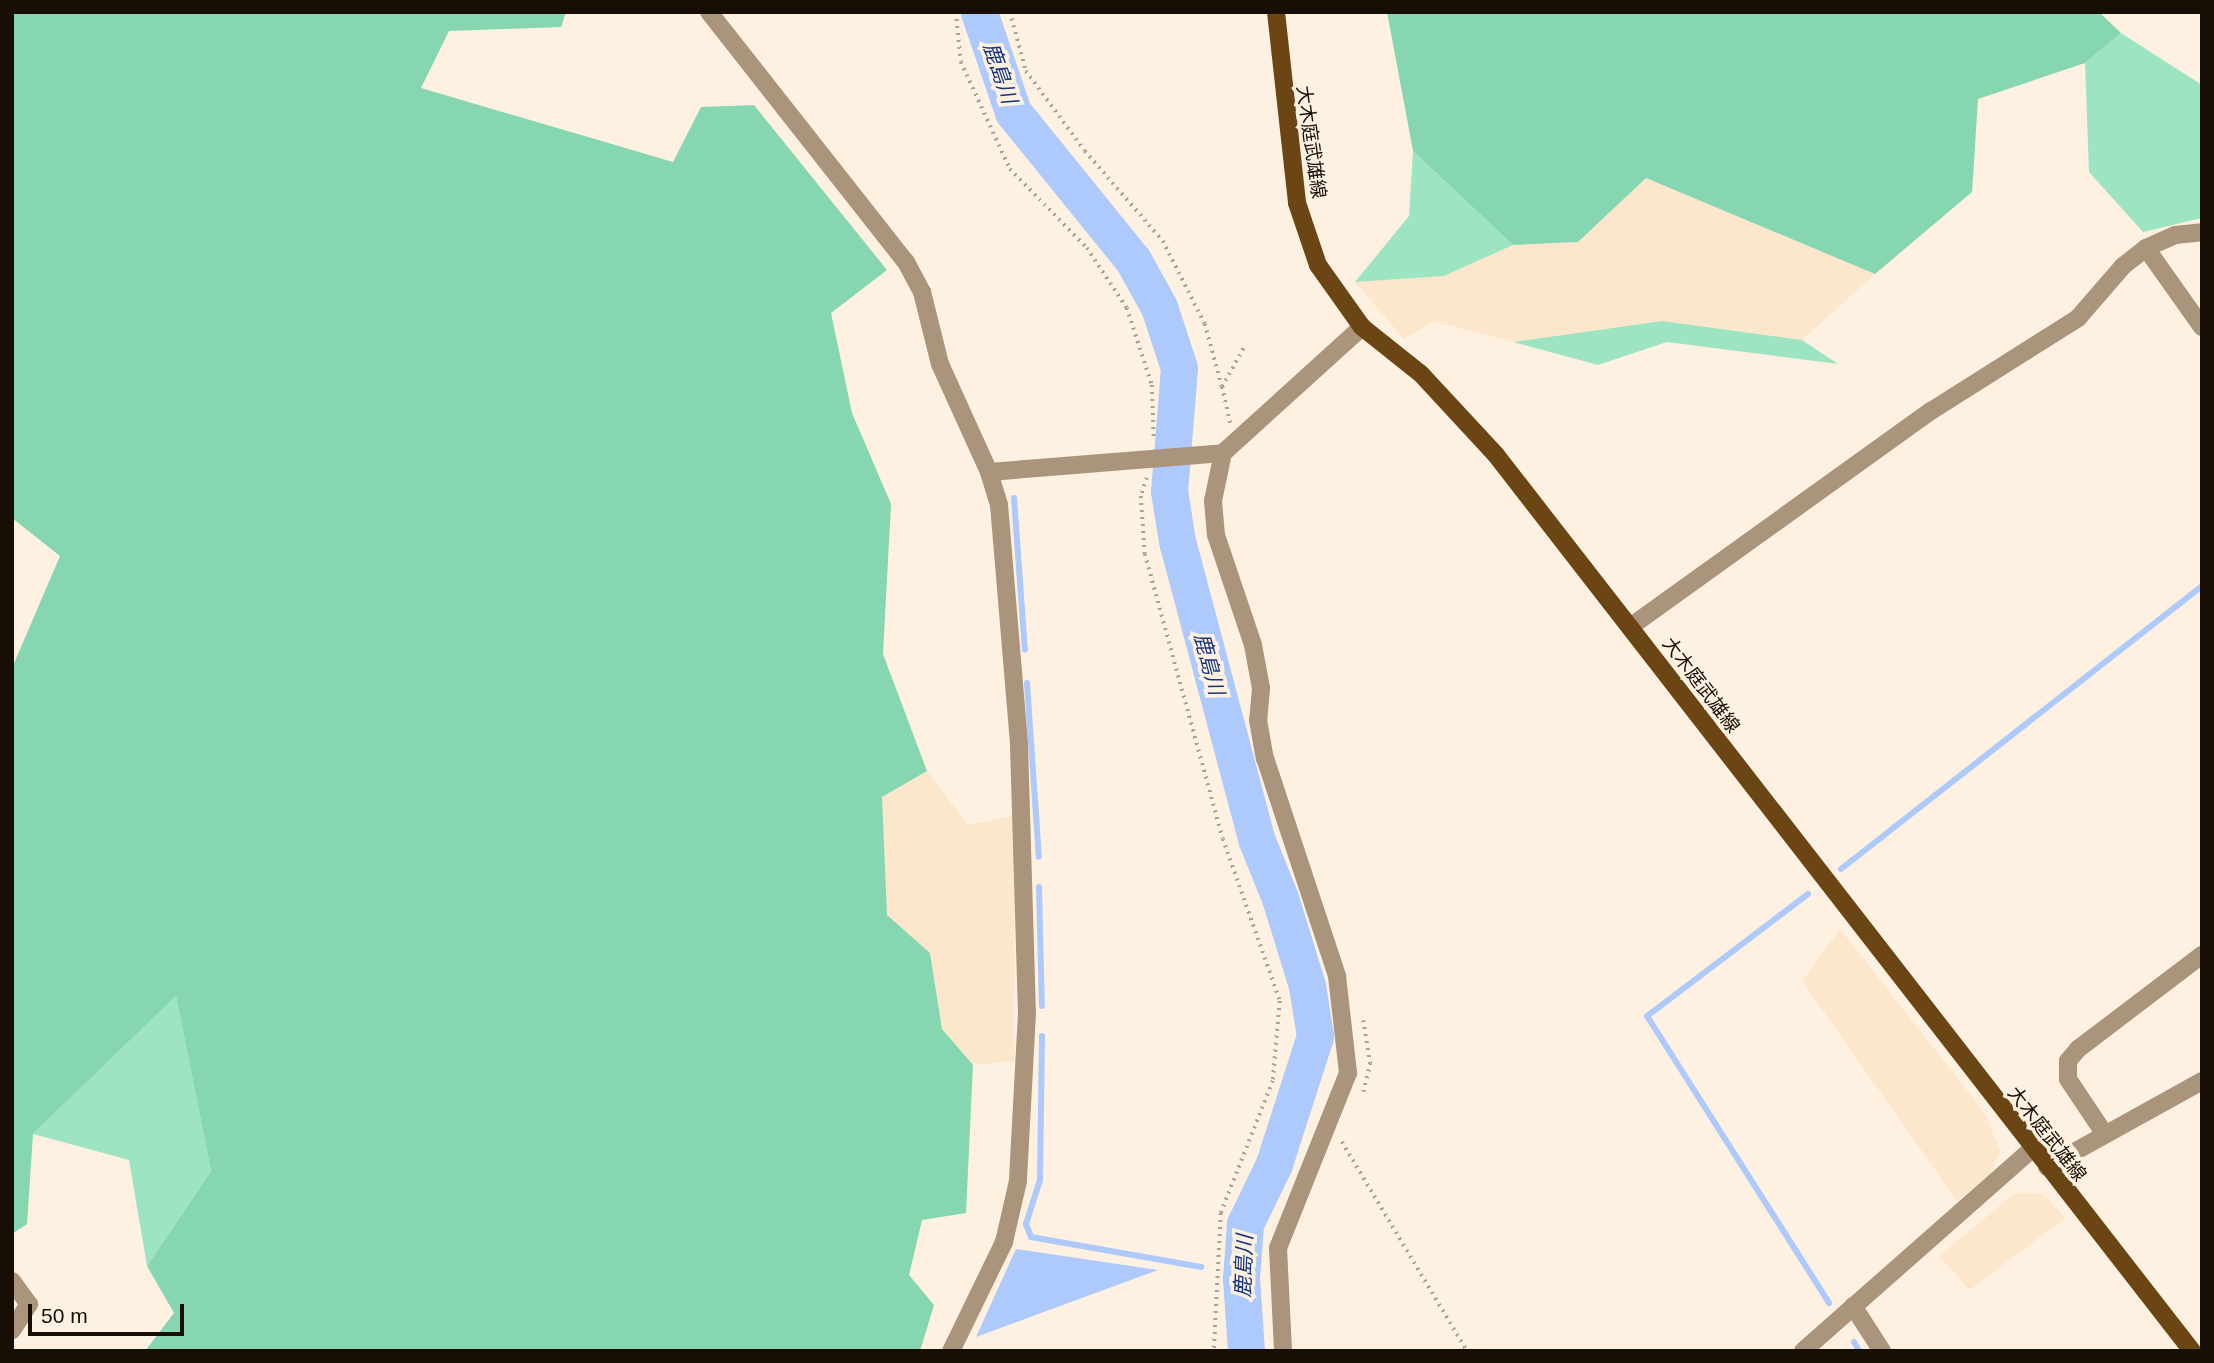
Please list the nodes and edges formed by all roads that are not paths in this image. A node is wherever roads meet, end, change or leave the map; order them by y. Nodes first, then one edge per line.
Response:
1 (709, 12) edge
2 (1276, 12) edge
3 (2202, 232) edge
4 (2146, 248) junction
5 (1363, 327) junction
6 (2202, 327) edge
7 (1218, 454) junction
8 (989, 472) junction
9 (1630, 627) junction
10 (2202, 955) edge
11 (2202, 1082) edge
12 (2104, 1133) junction
13 (2032, 1149) junction
14 (2047, 1167) junction
15 (12, 1281) edge
16 (1853, 1306) junction
17 (12, 1330) edge
18 (955, 1349) edge
19 (1283, 1351) edge
20 (1803, 1351) edge
21 (1882, 1351) edge
22 (2192, 1351) edge

1 - 8 street
2 - 5 main road, 大木庭武雄線
3 - 4 street
4 - 6 street
4 - 9 street
5 - 7 street
5 - 9 main road, 大木庭武雄線
7 - 8 street
7 - 19 street
8 - 18 street
9 - 13 main road, 大木庭武雄線
10 - 12 street
11 - 12 street
12 - 14 street
13 - 14 main road, 大木庭武雄線
13 - 16 street
14 - 22 main road, 大木庭武雄線
15 - 17 street
16 - 20 street
16 - 21 street

